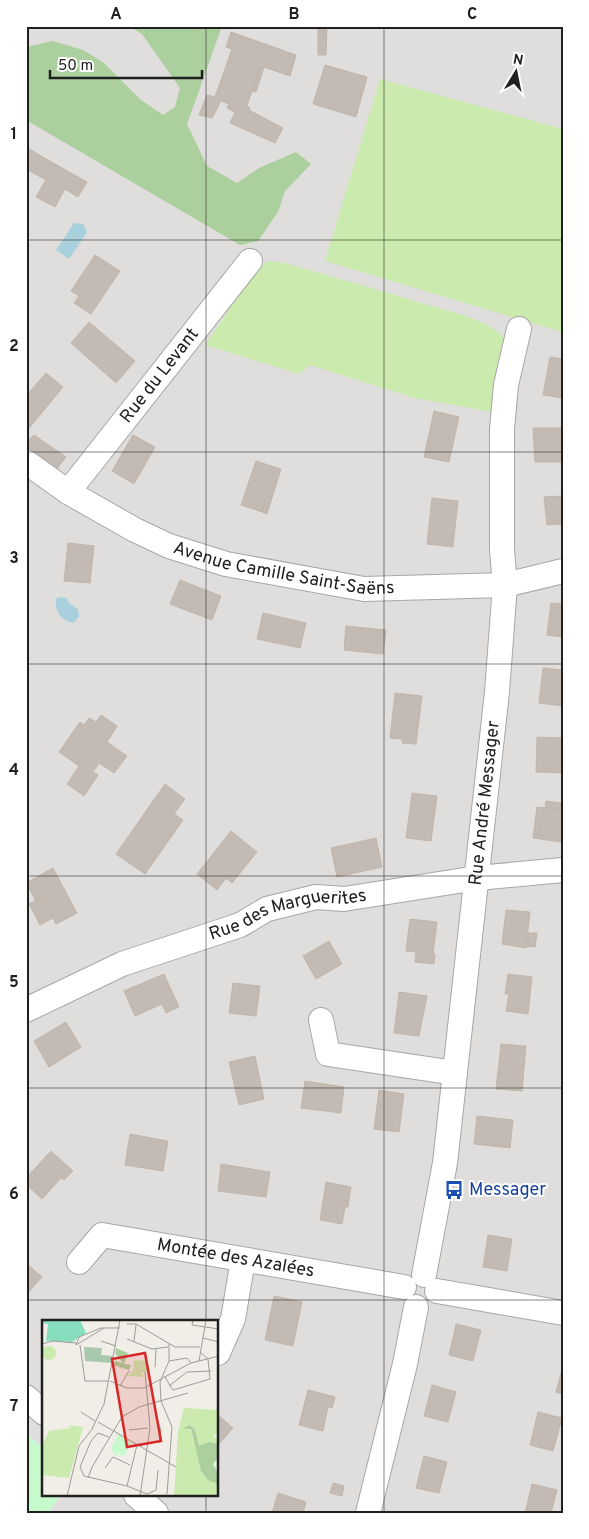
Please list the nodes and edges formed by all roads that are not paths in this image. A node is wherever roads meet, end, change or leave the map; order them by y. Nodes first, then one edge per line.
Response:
1 (250, 261) dead end
2 (519, 329) dead end
3 (26, 462) edge
4 (68, 492) junction
5 (563, 571) edge
6 (505, 585) junction
7 (563, 870) edge
8 (478, 878) junction
9 (26, 1010) edge
10 (321, 1020) dead end
11 (455, 1073) junction
12 (243, 1260) junction
13 (79, 1262) dead end
14 (431, 1283) junction
15 (404, 1287) junction
16 (416, 1307) junction
17 (563, 1313) edge
18 (219, 1351) edge
19 (26, 1397) edge
20 (42, 1411) edge
21 (137, 1496) edge
22 (156, 1513) edge
23 (368, 1513) edge

1 - 4 street, Rue du Levant
2 - 6 street, Rue André Messager
3 - 4 street, Avenue Camille Saint-Saëns
4 - 6 street, Avenue Camille Saint-Saëns
5 - 6 street, Avenue Camille Saint-Saëns
6 - 8 street, Rue André Messager
7 - 8 street, Rue des Marguerites
8 - 9 street, Rue des Marguerites
8 - 11 street, Rue André Messager
10 - 11 street
11 - 14 street, Rue André Messager
12 - 13 street, Montée des Azalées
12 - 15 street, Montée des Azalées
12 - 18 street
14 - 15 street
14 - 16 street
14 - 17 street
15 - 16 street
16 - 23 street
19 - 20 street
21 - 22 street

